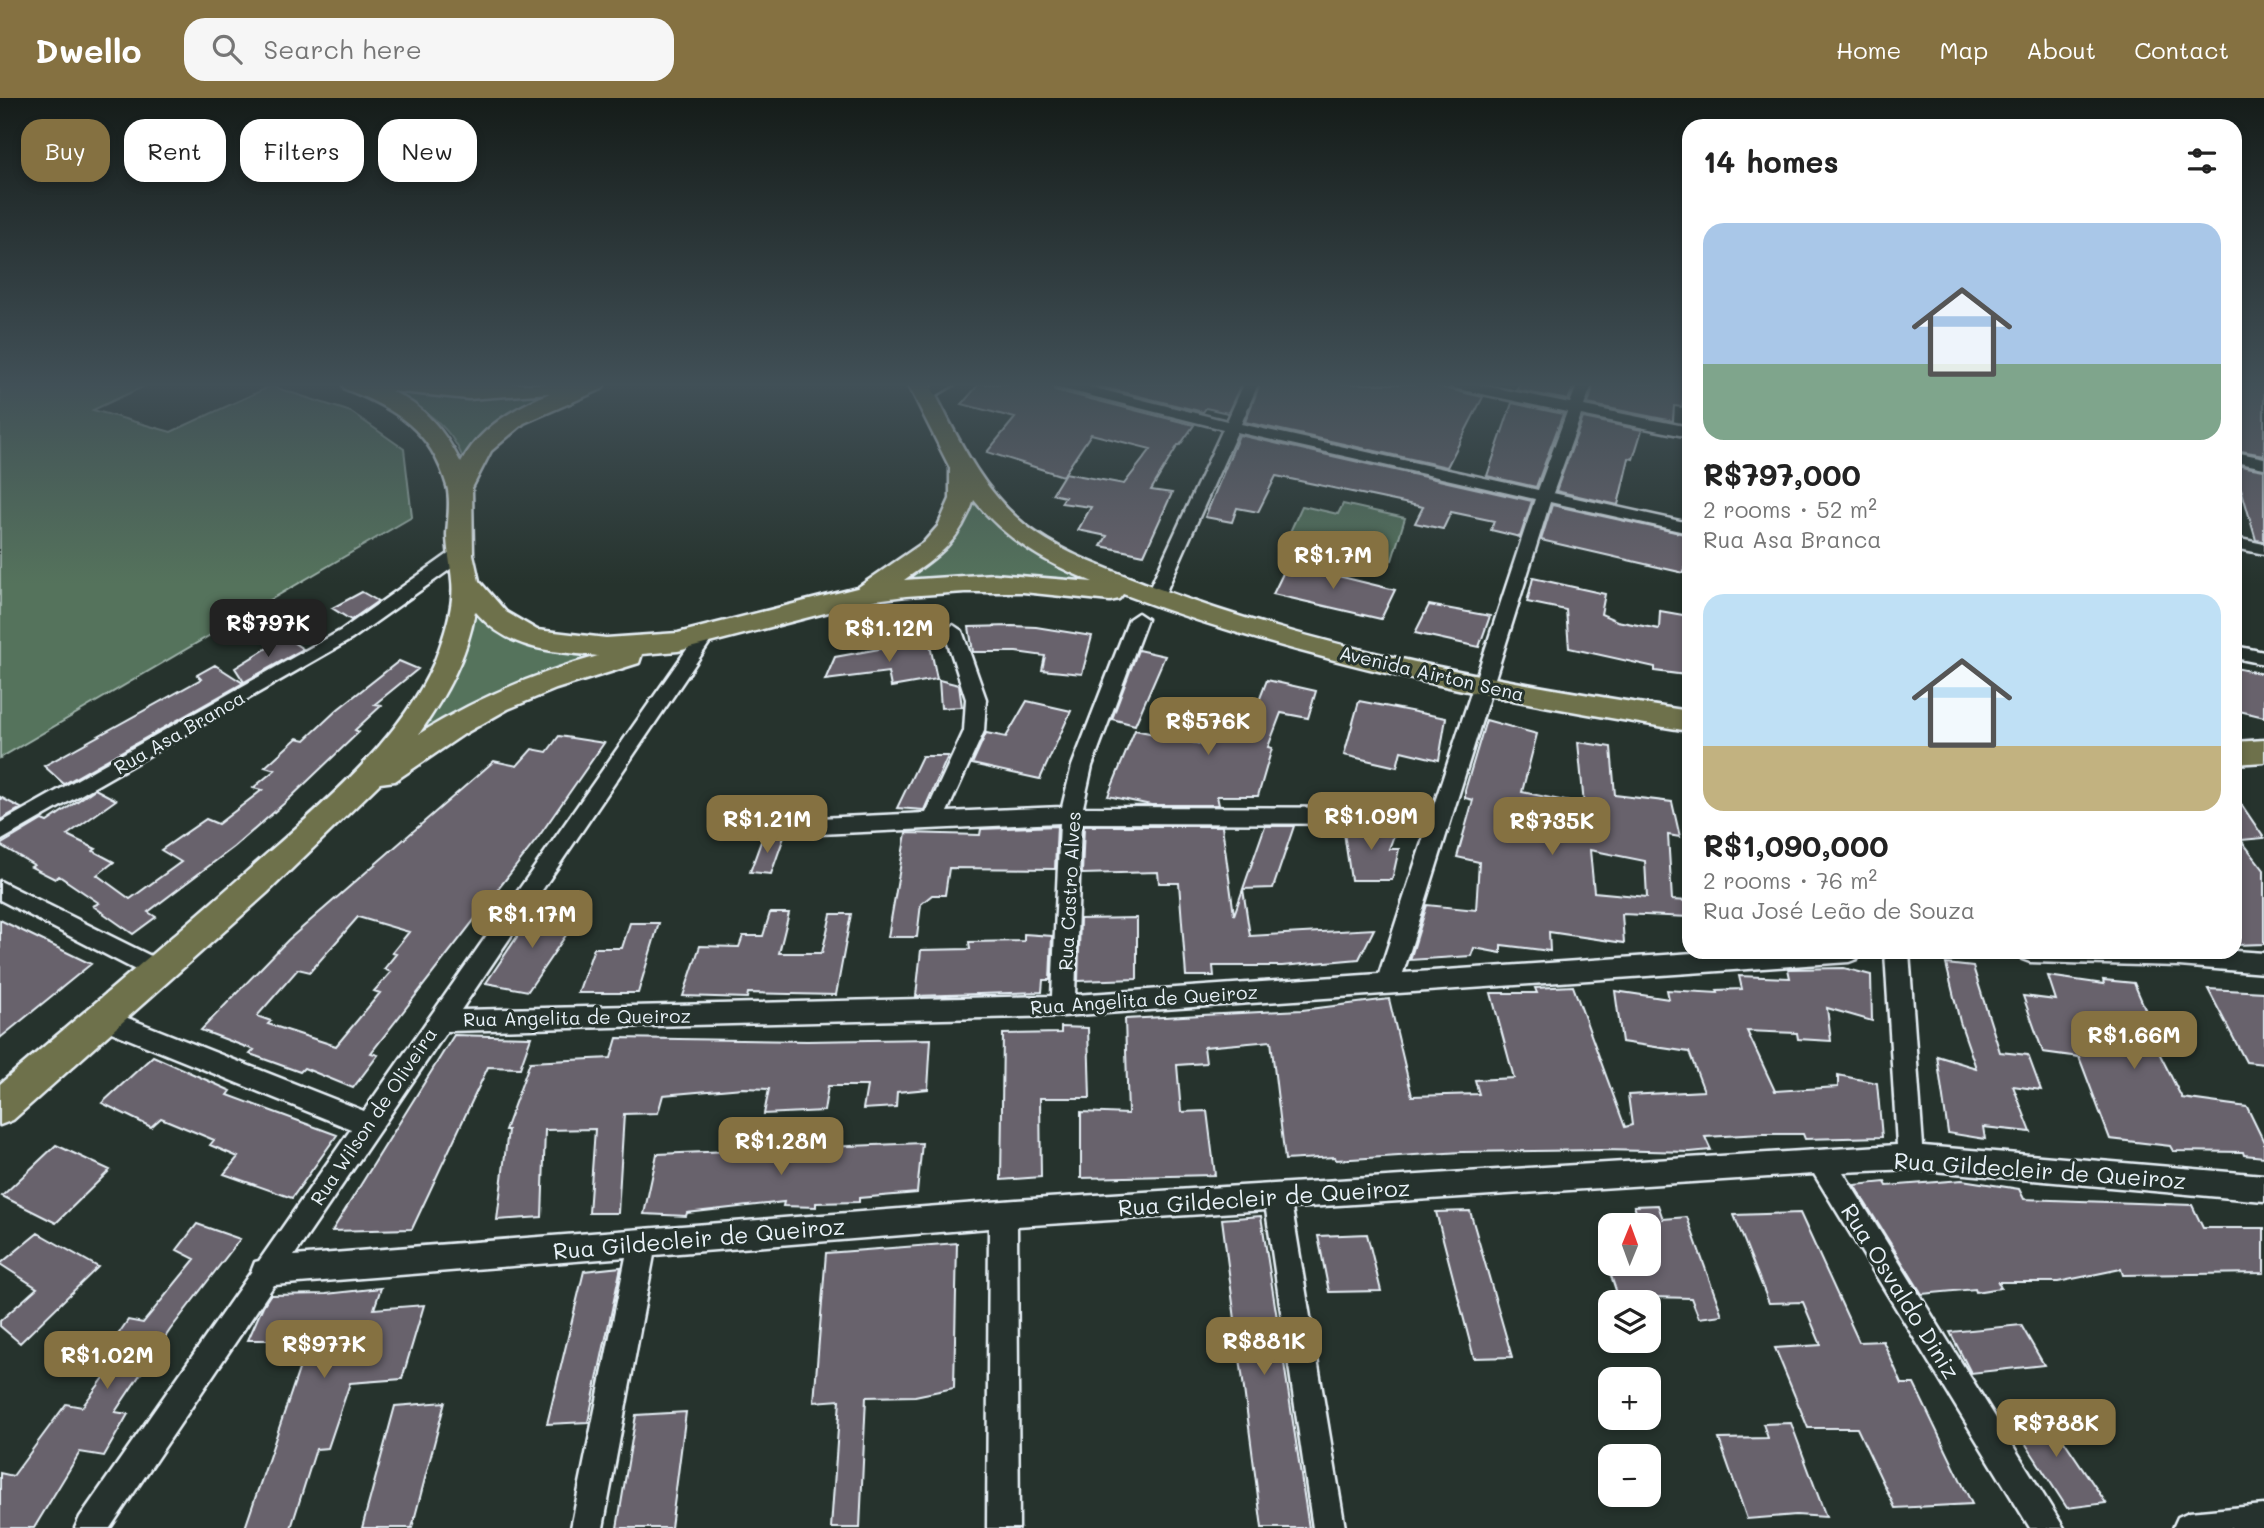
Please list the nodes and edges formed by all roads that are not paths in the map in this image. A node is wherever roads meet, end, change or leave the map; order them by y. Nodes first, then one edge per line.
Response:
1 (442, 451) edge
2 (479, 451) edge
3 (953, 451) edge
4 (1221, 451) edge
5 (1341, 451) edge
6 (1560, 451) edge
7 (2242, 458) edge
8 (2264, 463) edge
9 (962, 468) junction
10 (460, 488) junction
11 (1544, 496) junction
12 (1682, 526) edge
13 (2242, 544) edge
14 (2264, 549) edge
15 (460, 554) junction
16 (466, 583) junction
17 (866, 594) junction
18 (1168, 601) junction
19 (1138, 620) dead end
20 (953, 631) dead end
21 (691, 639) junction
22 (2242, 653) edge
23 (2264, 658) edge
24 (1481, 688) junction
25 (1682, 720) edge
26 (2264, 751) edge
27 (2242, 753) edge
28 (351, 796) junction
29 (1071, 815) junction
30 (1443, 816) junction
31 (933, 821) junction
32 (819, 826) dead end
33 (0, 833) edge
34 (5, 898) edge
35 (1741, 959) edge
36 (1897, 959) edge
37 (2215, 959) edge
38 (2264, 963) edge
39 (159, 971) junction
40 (1388, 982) junction
41 (1063, 1006) junction
42 (102, 1018) junction
43 (438, 1021) junction
44 (0, 1108) edge
45 (367, 1124) junction
46 (1911, 1157) junction
47 (1821, 1161) junction
48 (2264, 1188) edge
49 (1277, 1197) junction
50 (1003, 1214) junction
51 (643, 1243) junction
52 (265, 1272) junction
53 (2264, 1521) edge
54 (91, 1528) edge
55 (587, 1528) edge
56 (1003, 1528) edge
57 (1329, 1528) edge
58 (2048, 1528) edge
59 (2189, 1528) edge

1 - 10 main road
2 - 10 main road
3 - 9 main road
4 - 18 street
5 - 11 street
6 - 11 street
7 - 8 street
9 - 17 main road
9 - 18 main road
10 - 15 main road
11 - 12 street
11 - 24 street
13 - 14 street
15 - 16 main road
15 - 33 street, Rua Asa Branca
16 - 21 main road
16 - 28 main road
17 - 18 main road
17 - 21 main road
18 - 24 main road, Avenida Airton Sena
19 - 29 street, Rua Castro Alves
20 - 31 street
21 - 28 main road
21 - 43 street, Rua Wilson de Oliveira
22 - 23 street
24 - 25 main road, Avenida Airton Sena
24 - 30 street
26 - 27 main road
28 - 39 main road
29 - 30 street
29 - 31 street
29 - 41 street, Rua Castro Alves
30 - 40 street
31 - 32 street
34 - 39 street
35 - 40 street, Rua Angelita de Queiroz
36 - 46 street
37 - 38 street
39 - 42 main road
40 - 41 street, Rua Angelita de Queiroz
41 - 43 street, Rua Angelita de Queiroz
42 - 44 main road
42 - 45 street
43 - 45 street, Rua Wilson de Oliveira
45 - 52 street, Rua Wilson de Oliveira
46 - 47 street, Rua Gildecleir de Queiroz
46 - 48 street, Rua Gildecleir de Queiroz
47 - 49 street, Rua Gildecleir de Queiroz
47 - 58 street, Rua Osvaldo Diniz
49 - 50 street, Rua Gildecleir de Queiroz
49 - 57 street
50 - 51 street, Rua Gildecleir de Queiroz
50 - 56 street
51 - 52 street, Rua Gildecleir de Queiroz
51 - 55 street
52 - 54 street, Rua Wilson de Oliveira
53 - 59 street

